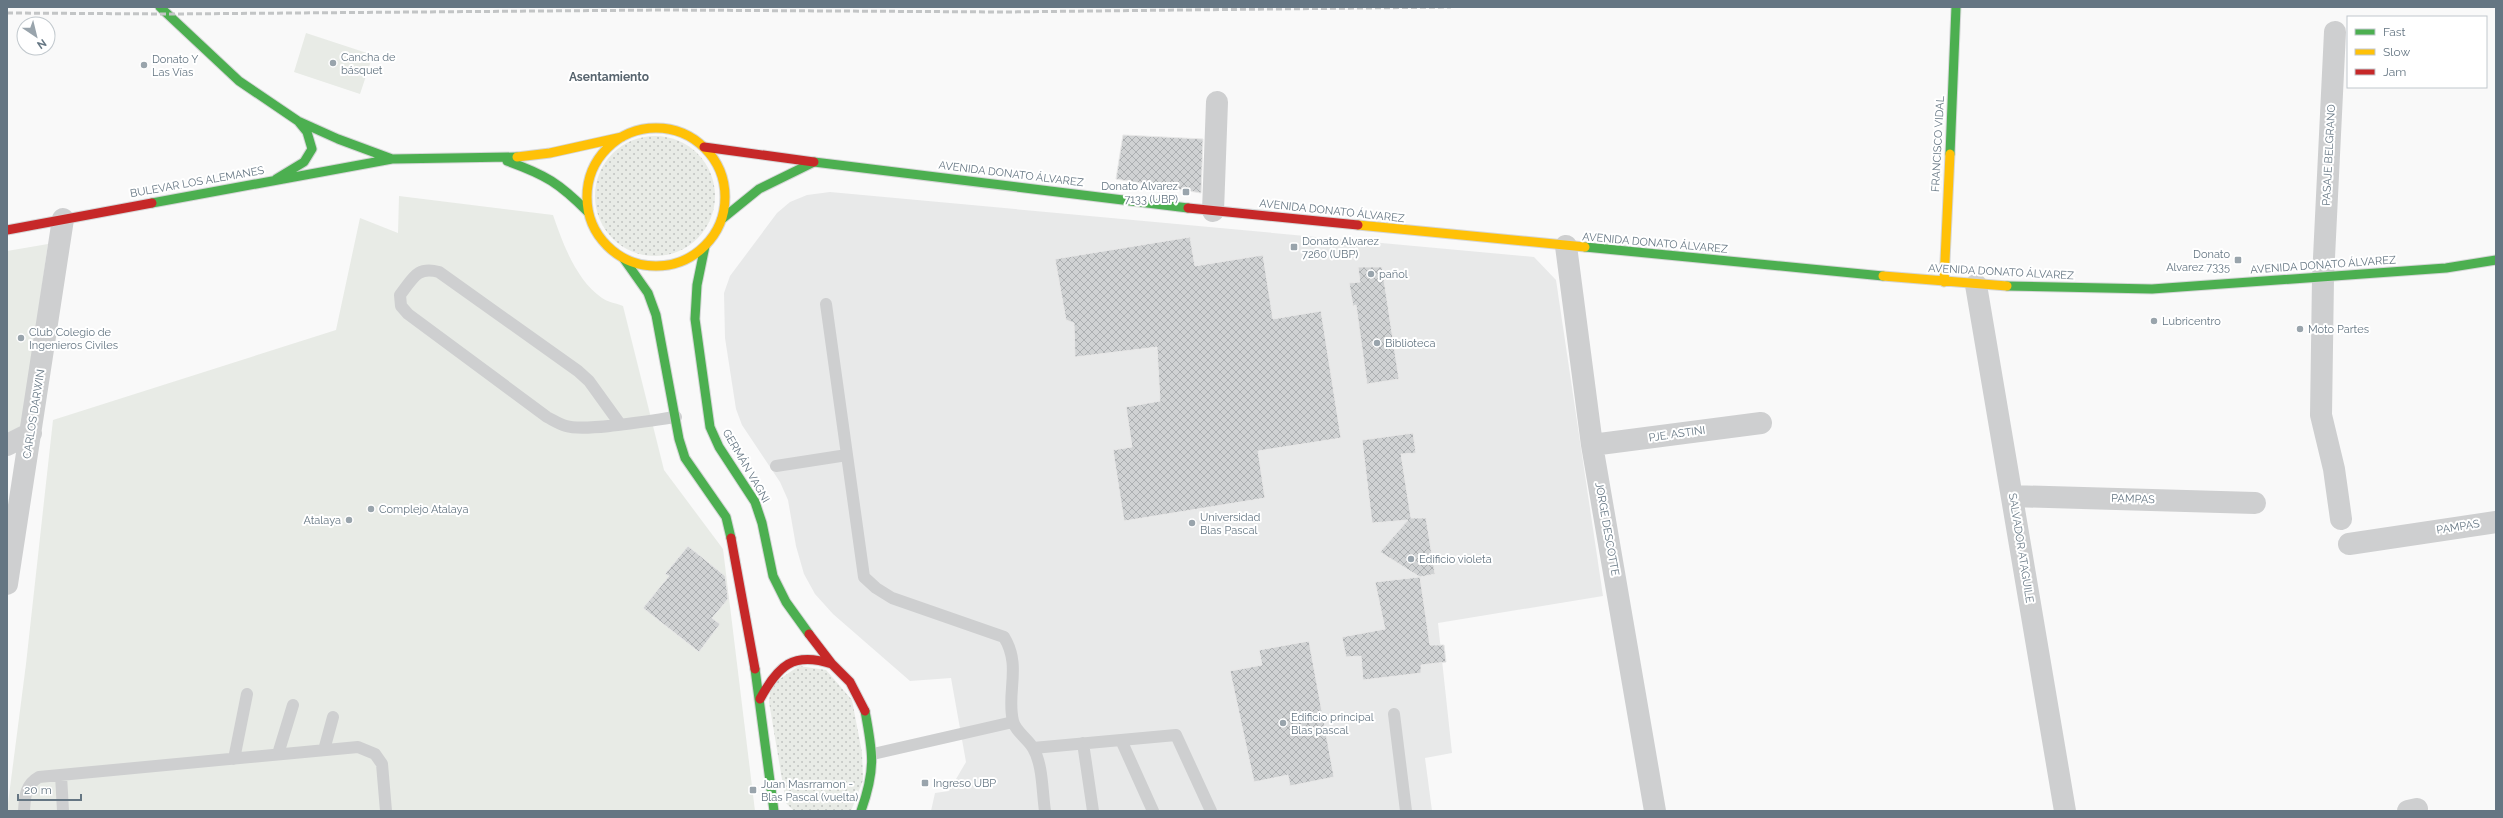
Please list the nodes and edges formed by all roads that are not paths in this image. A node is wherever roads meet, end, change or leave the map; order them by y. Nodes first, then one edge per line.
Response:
1 (160, 7) edge
2 (1956, 7) edge
3 (2334, 32) dead end
4 (1217, 102) dead end
5 (298, 121) junction
6 (622, 137) junction
7 (704, 147) junction
8 (392, 159) junction
9 (504, 159) junction
10 (814, 162) junction
11 (275, 180) junction
12 (1212, 211) junction
13 (588, 212) junction
14 (64, 219) junction
15 (722, 219) junction
16 (7, 230) edge
17 (705, 246) junction
18 (1566, 246) junction
19 (624, 259) junction
20 (2496, 260) edge
21 (2323, 278) junction
22 (1944, 282) junction
23 (1976, 285) junction
24 (826, 304) dead end
25 (676, 417) junction
26 (1761, 423) dead end
27 (620, 424) junction
28 (31, 433) junction
29 (7, 444) edge
30 (1592, 445) junction
31 (847, 456) junction
32 (776, 466) dead end
33 (2012, 496) junction
34 (2255, 503) dead end
35 (2341, 519) dead end
36 (2496, 522) edge
37 (2349, 544) dead end
38 (7, 584) edge
39 (832, 664) junction
40 (247, 694) dead end
41 (760, 699) junction
42 (293, 705) dead end
43 (1394, 714) dead end
44 (333, 717) dead end
45 (1013, 722) junction
46 (1121, 740) junction
47 (1084, 743) junction
48 (1033, 748) junction
49 (324, 750) junction
50 (278, 754) junction
51 (873, 754) junction
52 (234, 758) junction
53 (61, 775) junction
54 (861, 810) edge
55 (24, 811) edge
56 (62, 811) edge
57 (386, 811) edge
58 (774, 811) edge
59 (1045, 811) edge
60 (1093, 811) edge
61 (1153, 811) edge
62 (1211, 811) edge
63 (1406, 811) edge
64 (1655, 811) edge
65 (2065, 811) edge

1 - 5 main road
2 - 22 main road, FRANCISCO VIDAL
3 - 21 street, PASAJE BELGRANO
4 - 12 street
5 - 8 main road
5 - 11 main road
6 - 7 main road
6 - 9 main road
6 - 13 main road
7 - 10 main road, AVENIDA DONATO ÁLVAREZ
7 - 15 main road
8 - 9 main road
8 - 11 main road, BULEVAR LOS ALEMANES
9 - 13 main road
10 - 12 main road, AVENIDA DONATO ÁLVAREZ
10 - 15 main road
11 - 14 main road, BULEVAR LOS ALEMANES
12 - 18 main road, AVENIDA DONATO ÁLVAREZ
13 - 19 main road
14 - 16 main road, BULEVAR LOS ALEMANES
14 - 28 street, CARLOS DARWIN
15 - 17 main road
17 - 19 main road
17 - 39 main road, GERMÁN VAGNI
18 - 22 main road, AVENIDA DONATO ÁLVAREZ
18 - 30 street, JORGE DESCOTTE
19 - 25 main road
20 - 21 main road, AVENIDA DONATO ÁLVAREZ
21 - 23 main road, AVENIDA DONATO ÁLVAREZ
21 - 35 street, PASAJE BELGRANO
22 - 23 main road, AVENIDA DONATO ÁLVAREZ
23 - 33 street, SALVADOR ATAGUILE
24 - 31 lane
25 - 27 lane
25 - 41 main road
26 - 30 street, PJE. ASTINI
27 - 27 lane
28 - 29 street
28 - 38 street, CARLOS DARWIN
30 - 64 street, JORGE DESCOTTE
31 - 32 lane
31 - 45 lane
33 - 34 street, PAMPAS
33 - 65 street, SALVADOR ATAGUILE
36 - 37 street, PAMPAS
39 - 41 main road
39 - 51 main road, GERMÁN VAGNI
40 - 52 lane
41 - 58 main road
42 - 50 lane
43 - 63 lane
44 - 49 lane
45 - 48 lane
45 - 51 lane
46 - 47 lane
46 - 61 lane
46 - 62 lane
47 - 48 lane
47 - 60 lane
48 - 59 lane
49 - 50 lane
49 - 57 lane
50 - 52 lane
51 - 54 main road, GERMÁN VAGNI
52 - 53 lane
53 - 55 lane
53 - 56 lane

